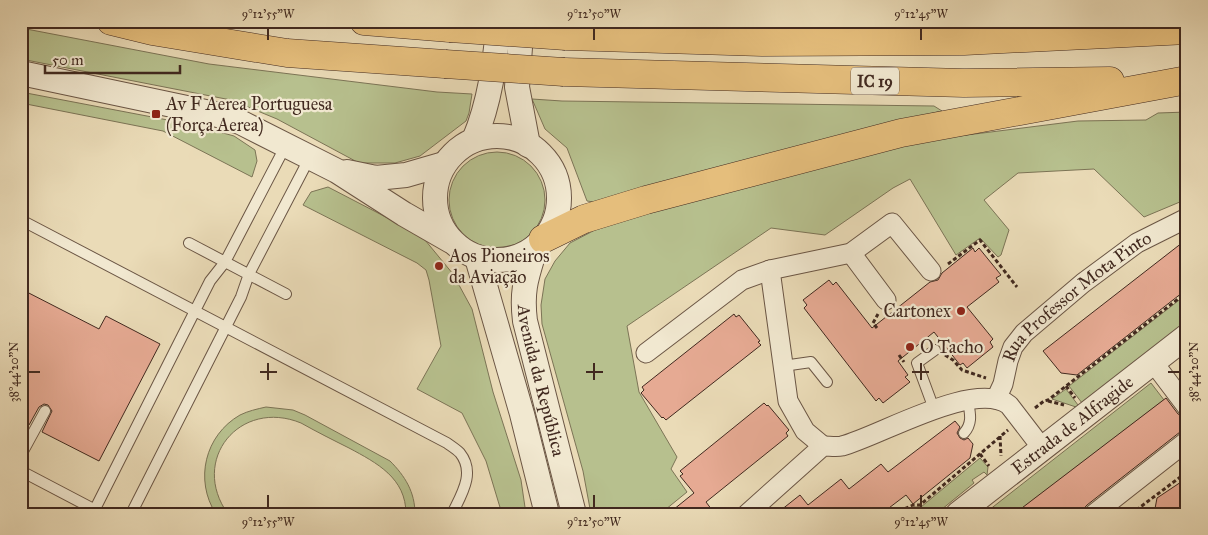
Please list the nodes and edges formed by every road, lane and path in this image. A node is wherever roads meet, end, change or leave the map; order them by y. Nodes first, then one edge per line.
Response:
1 (111, 21) edge
2 (364, 21) edge
3 (499, 21) edge
4 (522, 21) edge
5 (1120, 21) edge
6 (413, 23) edge
7 (1181, 30) edge
8 (21, 73) edge
9 (1187, 80) edge
10 (474, 140) junction
11 (528, 144) junction
12 (286, 145) junction
13 (310, 157) junction
14 (444, 164) junction
15 (338, 171) junction
16 (1187, 218) edge
17 (21, 220) edge
18 (451, 241) junction
19 (189, 243) dead end
20 (540, 243) junction
21 (851, 253) junction
22 (957, 257) dead end
23 (477, 258) junction
24 (225, 262) junction
25 (770, 270) junction
26 (931, 271) dead end
27 (249, 274) junction
28 (1016, 287) dead end
29 (1187, 292) edge
30 (286, 294) dead end
31 (886, 300) dead end
32 (195, 311) junction
33 (226, 327) junction
34 (1187, 336) edge
35 (936, 350) dead end
36 (646, 353) dead end
37 (953, 360) dead end
38 (1153, 362) junction
39 (783, 366) junction
40 (828, 382) dead end
41 (1000, 391) junction
42 (968, 401) junction
43 (1187, 407) edge
44 (1035, 408) dead end
45 (934, 409) junction
46 (45, 411) dead end
47 (1010, 428) dead end
48 (964, 433) dead end
49 (1187, 441) edge
50 (823, 446) junction
51 (1042, 448) junction
52 (21, 455) edge
53 (21, 471) edge
54 (1187, 472) edge
55 (99, 512) edge
56 (131, 514) edge
57 (452, 514) edge
58 (547, 514) edge
59 (574, 514) edge
60 (747, 514) edge
61 (893, 514) edge
62 (958, 514) edge
63 (1094, 514) edge
64 (1131, 514) edge

1 - 9 highway, IC 19, bridge
2 - 6 highway, IC 19
3 - 10 street
4 - 11 street
5 - 7 highway
6 - 7 highway, IC 19, bridge
8 - 12 street
9 - 20 highway
10 - 11 street, Avenida da República
10 - 14 street, Avenida da República
11 - 20 street, Avenida da República
12 - 13 street
12 - 24 lane
13 - 15 street
13 - 27 lane
14 - 15 street
14 - 18 street, Avenida da República
15 - 18 street
16 - 41 street, Rua Professor Mota Pinto
17 - 32 lane
18 - 23 street, Avenida da República
19 - 24 lane
20 - 23 street, Avenida da República
20 - 59 street, Avenida da República
21 - 25 street
21 - 26 street
21 - 31 street
22 - 28 path
23 - 58 street, Avenida da República
24 - 27 lane
24 - 32 lane
25 - 36 street
25 - 39 street
27 - 30 lane
27 - 33 lane
29 - 44 path
32 - 33 lane
32 - 55 lane
33 - 56 lane
33 - 57 lane
34 - 38 street, Estrada de Alfragide
35 - 45 lane
37 - 41 path
38 - 43 street
38 - 51 street, Estrada de Alfragide
39 - 40 lane
39 - 50 street
41 - 42 street
41 - 51 street
42 - 45 street
42 - 48 lane
45 - 50 street
46 - 52 lane
47 - 61 path
49 - 63 street
50 - 60 street
51 - 62 street, Estrada de Alfragide
53 - 55 lane
54 - 64 path

